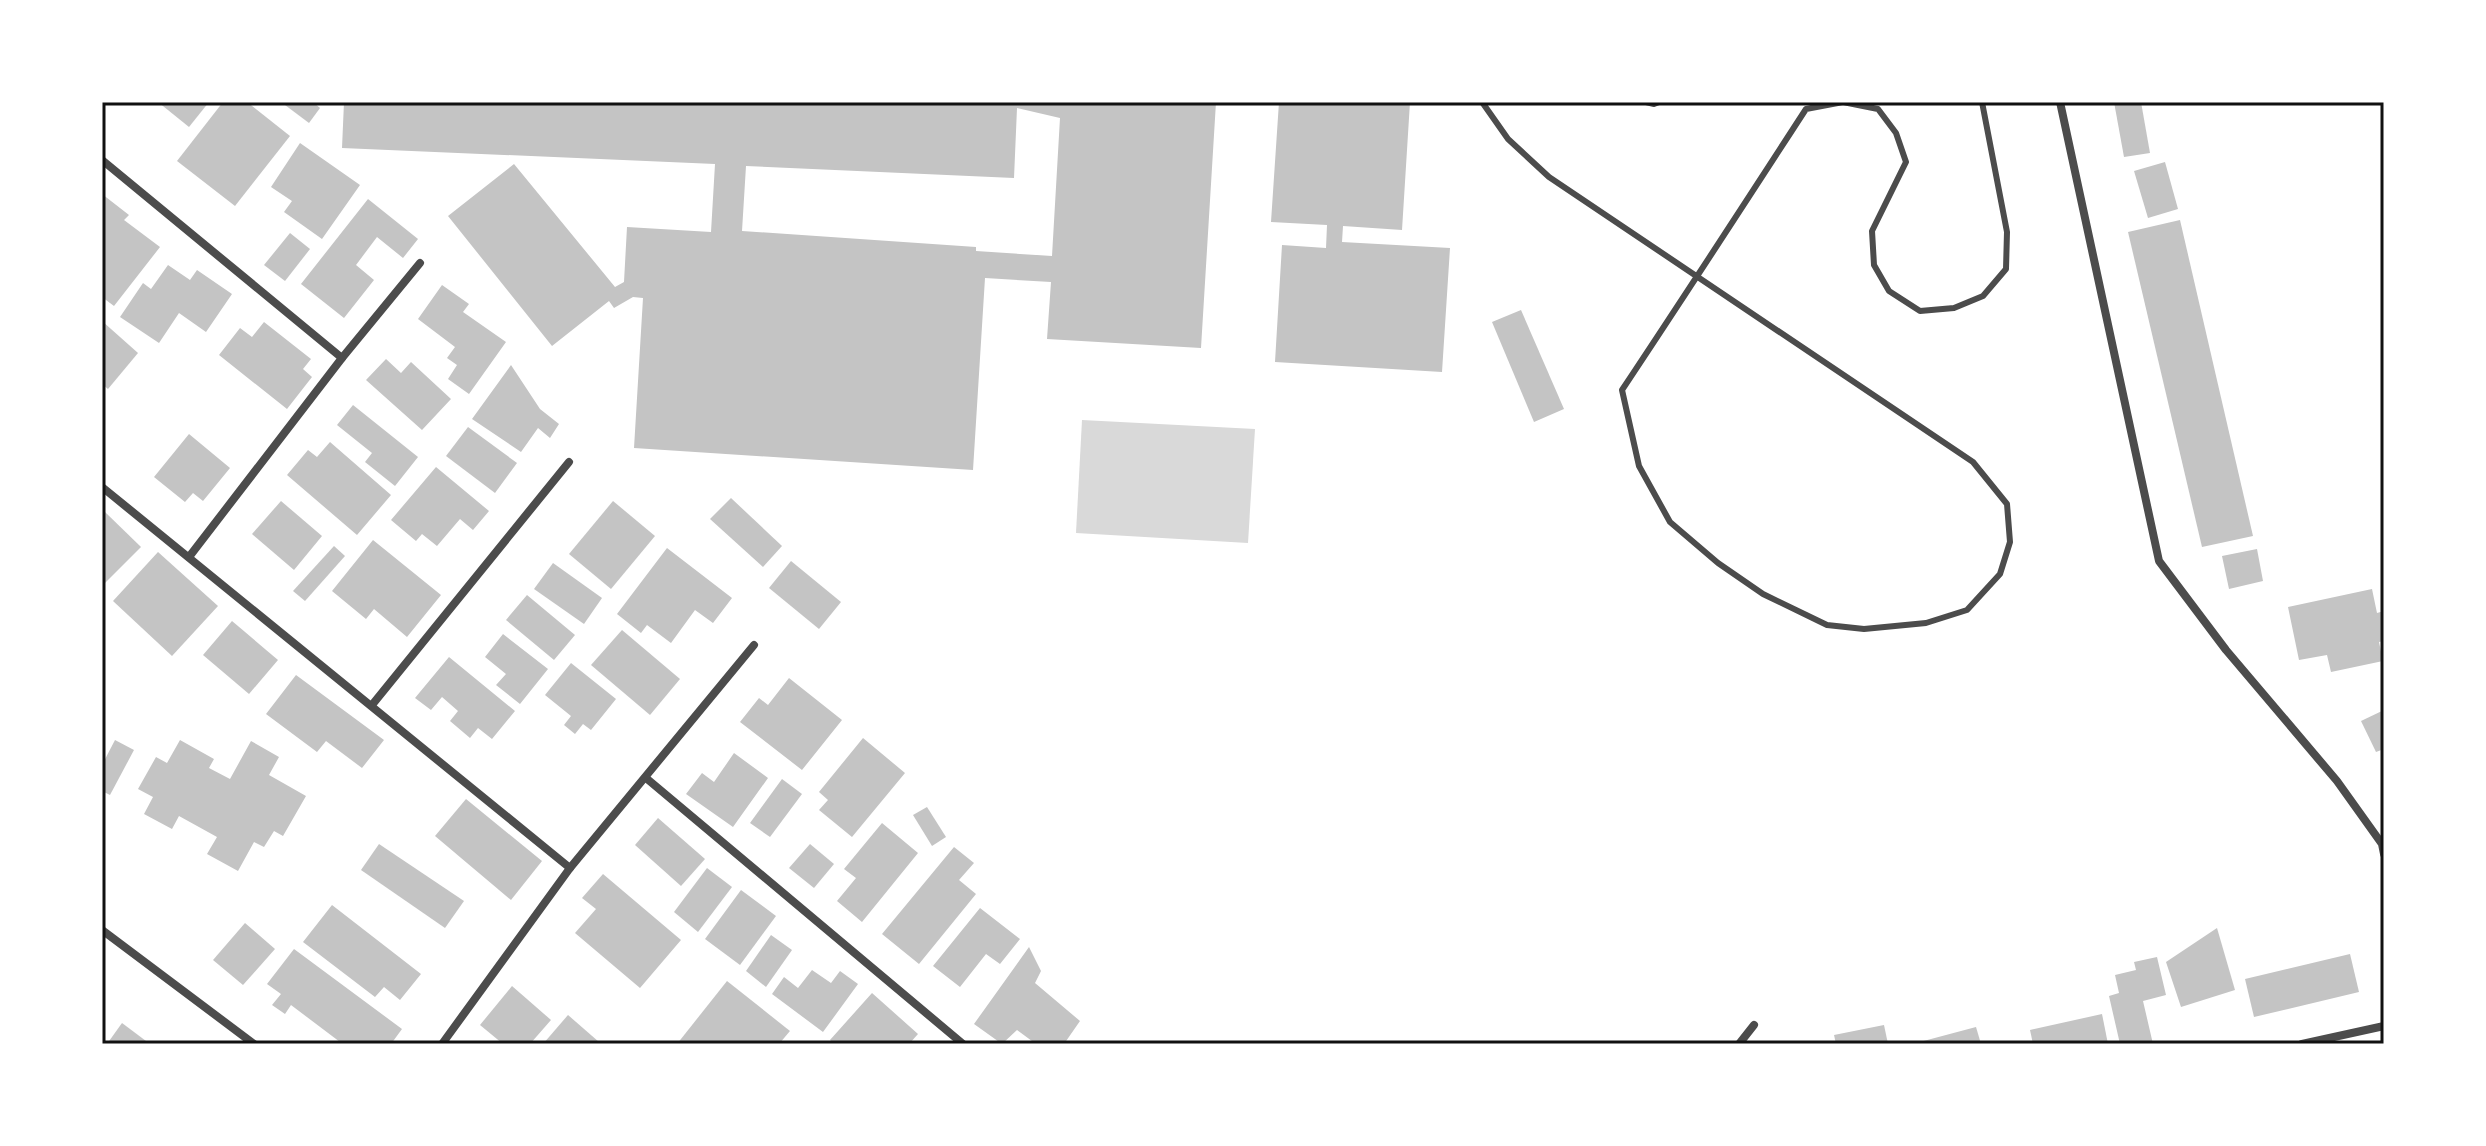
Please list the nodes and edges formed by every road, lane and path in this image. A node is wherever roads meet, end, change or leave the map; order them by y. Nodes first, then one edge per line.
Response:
1 (1482, 102) edge
2 (1646, 102) edge
3 (1659, 102) edge
4 (1982, 102) edge
5 (2060, 102) edge
6 (102, 160) edge
7 (420, 263) dead end
8 (1697, 276) junction
9 (342, 358) junction
10 (569, 462) dead end
11 (102, 487) edge
12 (189, 557) junction
13 (754, 645) dead end
14 (372, 705) junction
15 (646, 778) junction
16 (2384, 854) edge
17 (570, 868) junction
18 (102, 930) edge
19 (1754, 1025) dead end
20 (2384, 1026) edge
21 (254, 1044) edge
22 (442, 1044) edge
23 (963, 1044) edge
24 (1739, 1044) edge
25 (2302, 1044) edge

1 - 8 lane
2 - 3 lane
4 - 8 lane
5 - 16 street
6 - 9 street
7 - 9 street
8 - 8 lane
9 - 12 street
10 - 14 street
11 - 12 street
12 - 14 street
13 - 15 street
14 - 17 street
15 - 17 street
15 - 23 street
17 - 22 street
18 - 21 street
19 - 24 street
20 - 25 street

